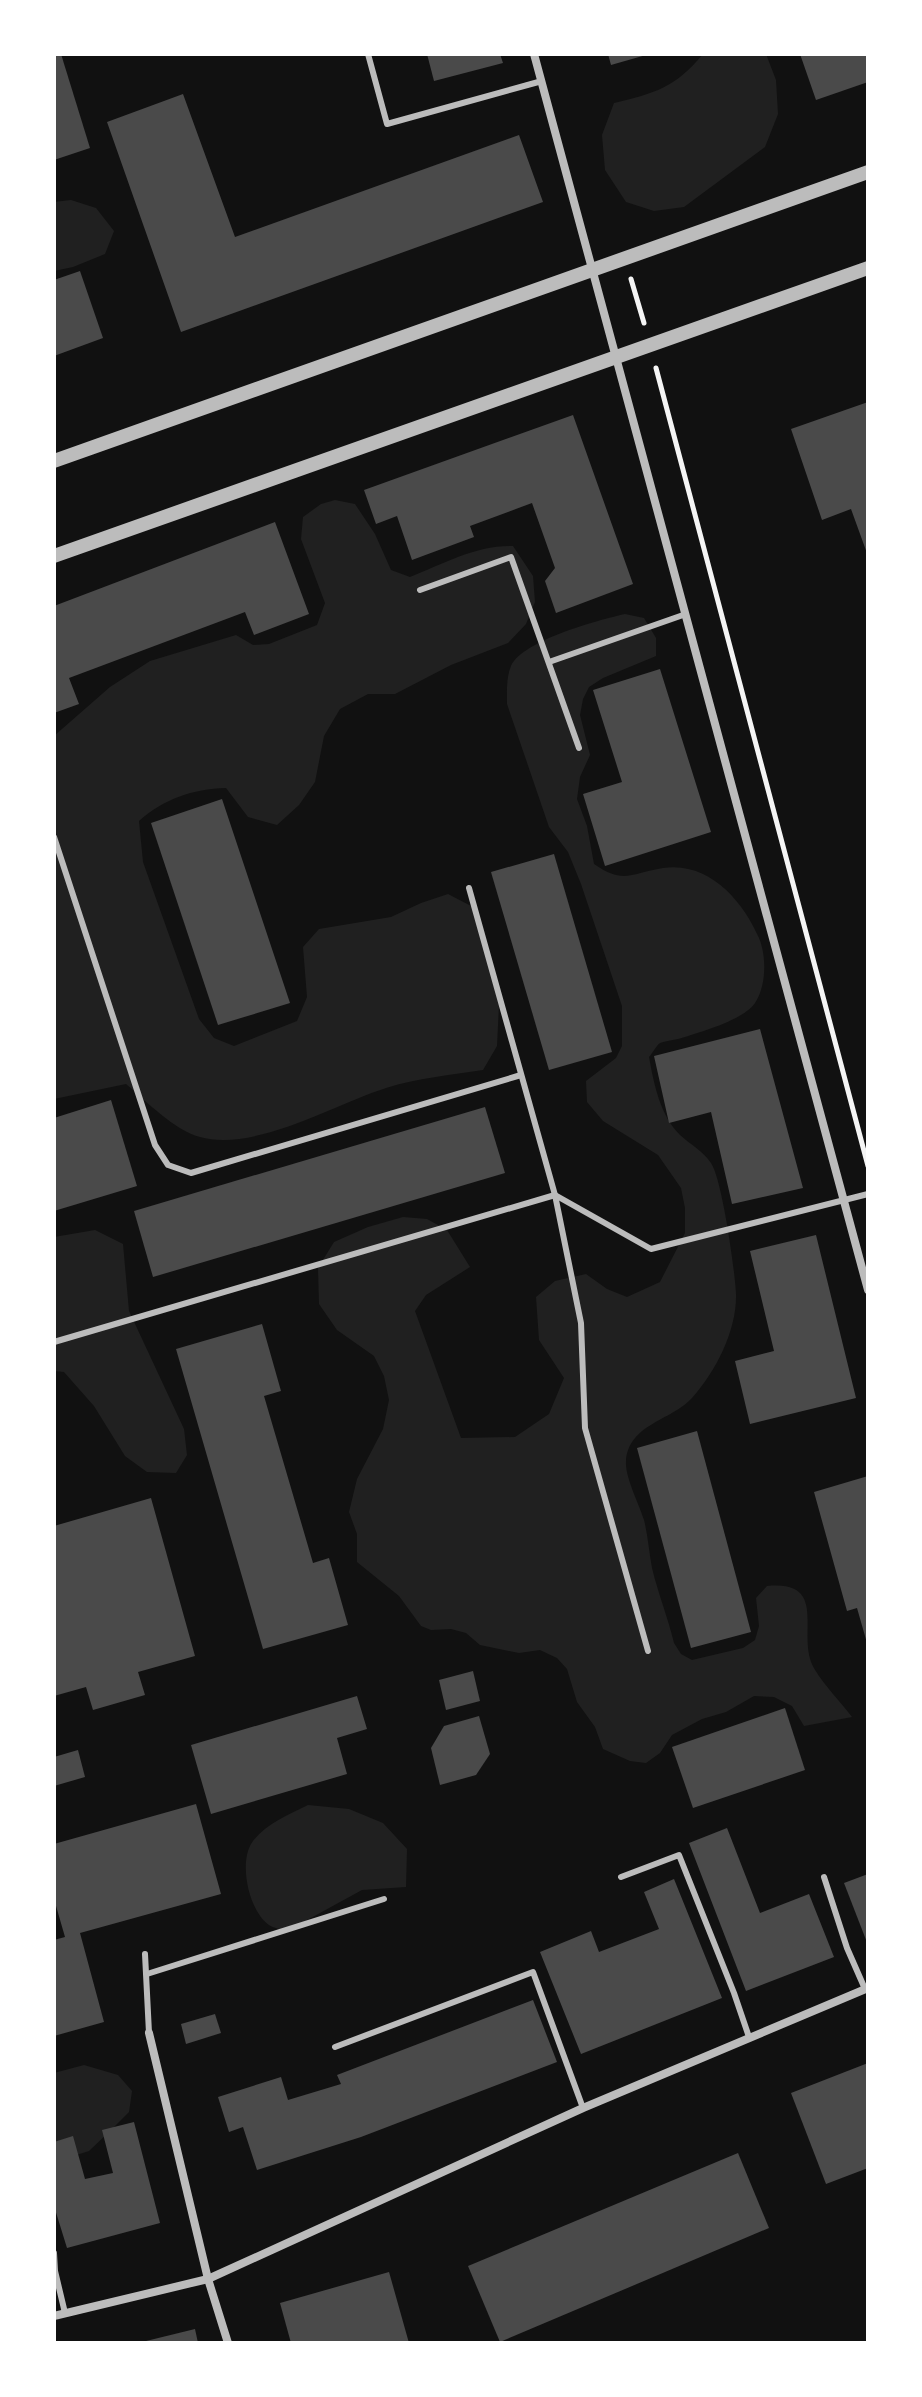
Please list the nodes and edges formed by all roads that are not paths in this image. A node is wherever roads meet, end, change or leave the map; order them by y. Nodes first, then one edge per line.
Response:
1 (368, 54) edge
2 (534, 54) edge
3 (542, 81) junction
4 (868, 172) edge
5 (868, 268) edge
6 (594, 269) junction
7 (617, 355) junction
8 (54, 461) edge
9 (54, 556) edge
10 (420, 590) dead end
11 (686, 614) junction
12 (549, 662) junction
13 (579, 748) dead end
14 (55, 843) edge
15 (469, 888) dead end
16 (521, 1075) junction
17 (868, 1194) edge
18 (555, 1195) junction
19 (844, 1199) junction
20 (868, 1290) edge
21 (54, 1342) edge
22 (648, 1651) dead end
23 (621, 1877) dead end
24 (824, 1877) dead end
25 (384, 1899) dead end
26 (145, 1954) dead end
27 (147, 1974) junction
28 (867, 1989) edge
29 (149, 2033) joint
30 (749, 2037) junction
31 (335, 2047) dead end
32 (583, 2108) junction
33 (54, 2253) edge
34 (208, 2279) junction
35 (65, 2313) junction
36 (54, 2316) edge
37 (228, 2343) edge

1 - 3 lane
2 - 3 street
3 - 6 street
4 - 6 street
5 - 7 street
6 - 7 street
6 - 8 street
7 - 9 street
7 - 11 street
10 - 12 lane
11 - 12 lane
11 - 19 street
12 - 13 lane
14 - 16 lane
15 - 16 lane
16 - 18 lane
17 - 19 lane
18 - 19 lane
18 - 21 lane
18 - 22 lane
19 - 20 street
23 - 30 lane
24 - 28 lane
25 - 27 lane
26 - 27 lane
27 - 29 lane
28 - 30 street
29 - 34 street
30 - 32 street
31 - 32 lane
32 - 34 street
33 - 35 lane
34 - 35 street
34 - 37 street
35 - 36 street

